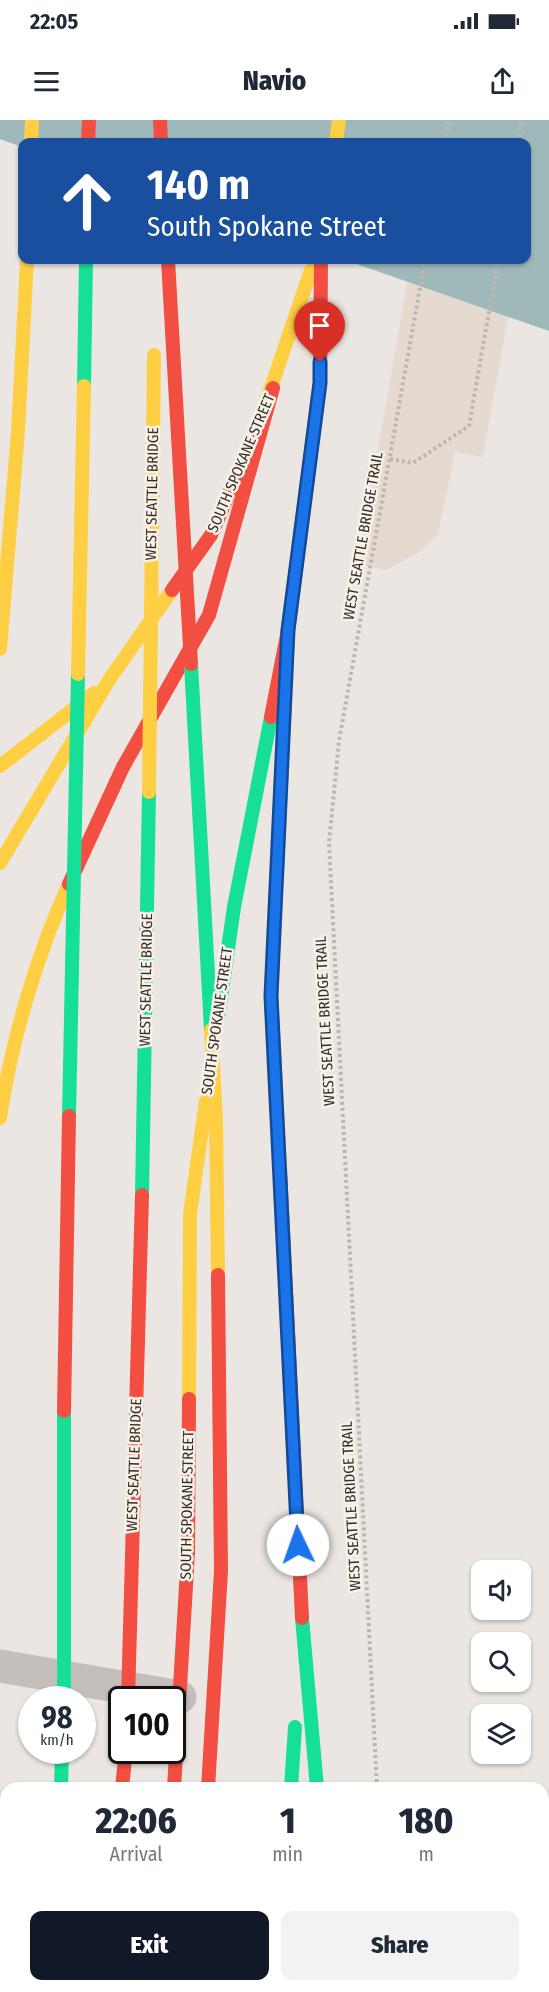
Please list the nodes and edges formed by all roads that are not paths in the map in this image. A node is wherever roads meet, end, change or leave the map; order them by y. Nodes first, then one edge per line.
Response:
1 (32, 120) edge
2 (89, 120) edge
3 (158, 120) edge
4 (339, 120) edge
5 (31, 138) edge
6 (88, 138) edge
7 (156, 138) edge
8 (160, 138) edge
9 (337, 138) edge
10 (27, 264) edge
11 (86, 264) edge
12 (168, 264) edge
13 (313, 264) edge
14 (321, 264) edge
15 (154, 342) dead end
16 (273, 388) junction
17 (288, 630) junction
18 (0, 649) edge
19 (109, 680) junction
20 (0, 766) edge
21 (0, 863) edge
22 (0, 1118) edge
23 (302, 1615) junction
24 (0, 1666) edge
25 (64, 1686) edge
26 (110, 1686) edge
27 (128, 1686) edge
28 (181, 1686) edge
29 (62, 1764) edge
30 (125, 1764) edge
31 (176, 1764) edge
32 (316, 1781) edge
33 (61, 1782) edge
34 (123, 1782) edge
35 (174, 1782) edge
36 (208, 1782) edge
37 (292, 1782) edge

1 - 5 main road
2 - 6 main road
3 - 7 main road
3 - 8 main road
4 - 9 main road
10 - 18 main road
11 - 25 main road, bridge
12 - 36 main road, bridge
13 - 16 main road, SOUTH SPOKANE STREET
14 - 17 main road, SOUTH SPOKANE STREET
15 - 27 main road, WEST SEATTLE BRIDGE, bridge
16 - 19 main road, SOUTH SPOKANE STREET
16 - 22 main road
17 - 23 main road
17 - 28 main road, SOUTH SPOKANE STREET
19 - 20 main road
19 - 21 main road, SOUTH SPOKANE STREET
23 - 32 main road
23 - 37 main road
24 - 26 street
29 - 33 main road
30 - 34 main road
31 - 35 main road, SOUTH SPOKANE STREET

